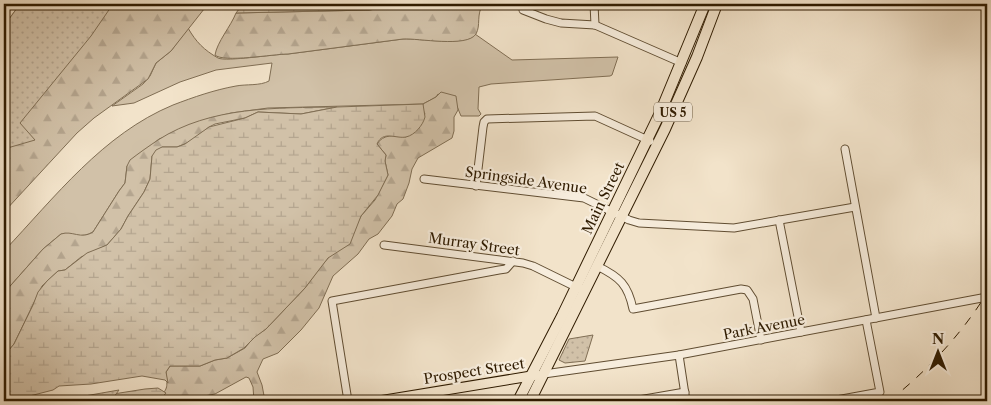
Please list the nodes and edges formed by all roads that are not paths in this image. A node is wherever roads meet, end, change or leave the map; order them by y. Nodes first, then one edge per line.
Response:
1 (594, 4) edge
2 (705, 4) edge
3 (717, 4) edge
4 (721, 4) edge
5 (728, 4) edge
6 (523, 10) dead end
7 (595, 24) junction
8 (682, 63) junction
9 (647, 140) junction
10 (658, 145) junction
11 (845, 148) dead end
12 (424, 179) dead end
13 (476, 186) junction
14 (855, 207) junction
15 (612, 211) junction
16 (622, 216) junction
17 (779, 220) junction
18 (384, 245) dead end
19 (513, 261) junction
20 (598, 266) junction
21 (580, 289) junction
22 (987, 297) edge
23 (876, 318) junction
24 (866, 320) junction
25 (800, 332) junction
26 (761, 340) junction
27 (679, 355) junction
28 (544, 374) junction
29 (532, 376) junction
30 (685, 392) junction
31 (348, 401) edge
32 (379, 401) edge
33 (518, 401) edge
34 (530, 401) edge
35 (633, 401) edge
36 (686, 401) edge
37 (831, 401) edge

1 - 7 street
2 - 8 highway, Main Street / US 5
3 - 10 highway, Main Street / US 5
4 - 5 street
6 - 7 street
7 - 8 street
8 - 9 highway, Main Street / US 5
9 - 10 street
9 - 13 street
9 - 15 highway, Main Street / US 5
10 - 16 highway, Main Street / US 5
11 - 14 street
12 - 13 street, Springside Avenue
13 - 15 street, Springside Avenue
14 - 17 street, Springside Avenue
14 - 23 street
15 - 16 street, Springside Avenue
15 - 21 highway, Main Street / US 5
16 - 17 street, Springside Avenue
16 - 20 highway, Main Street / US 5
17 - 25 street
18 - 19 street, Murray Street
19 - 21 street, Murray Street
19 - 31 street
20 - 21 highway, Main Street / US 5
20 - 26 street
21 - 28 highway, Main Street / US 5
21 - 29 highway, Main Street / US 5
22 - 23 street, Park Avenue
23 - 24 street, Park Avenue
24 - 25 street, Park Avenue
24 - 37 street
25 - 26 street, Park Avenue
26 - 27 street, Park Avenue
27 - 28 street, Park Avenue
27 - 30 street
28 - 29 main road, Prospect Street
28 - 34 highway, Main Street / US 5
29 - 32 main road, Prospect Street
29 - 33 highway, Main Street / US 5
30 - 35 street
30 - 36 street

